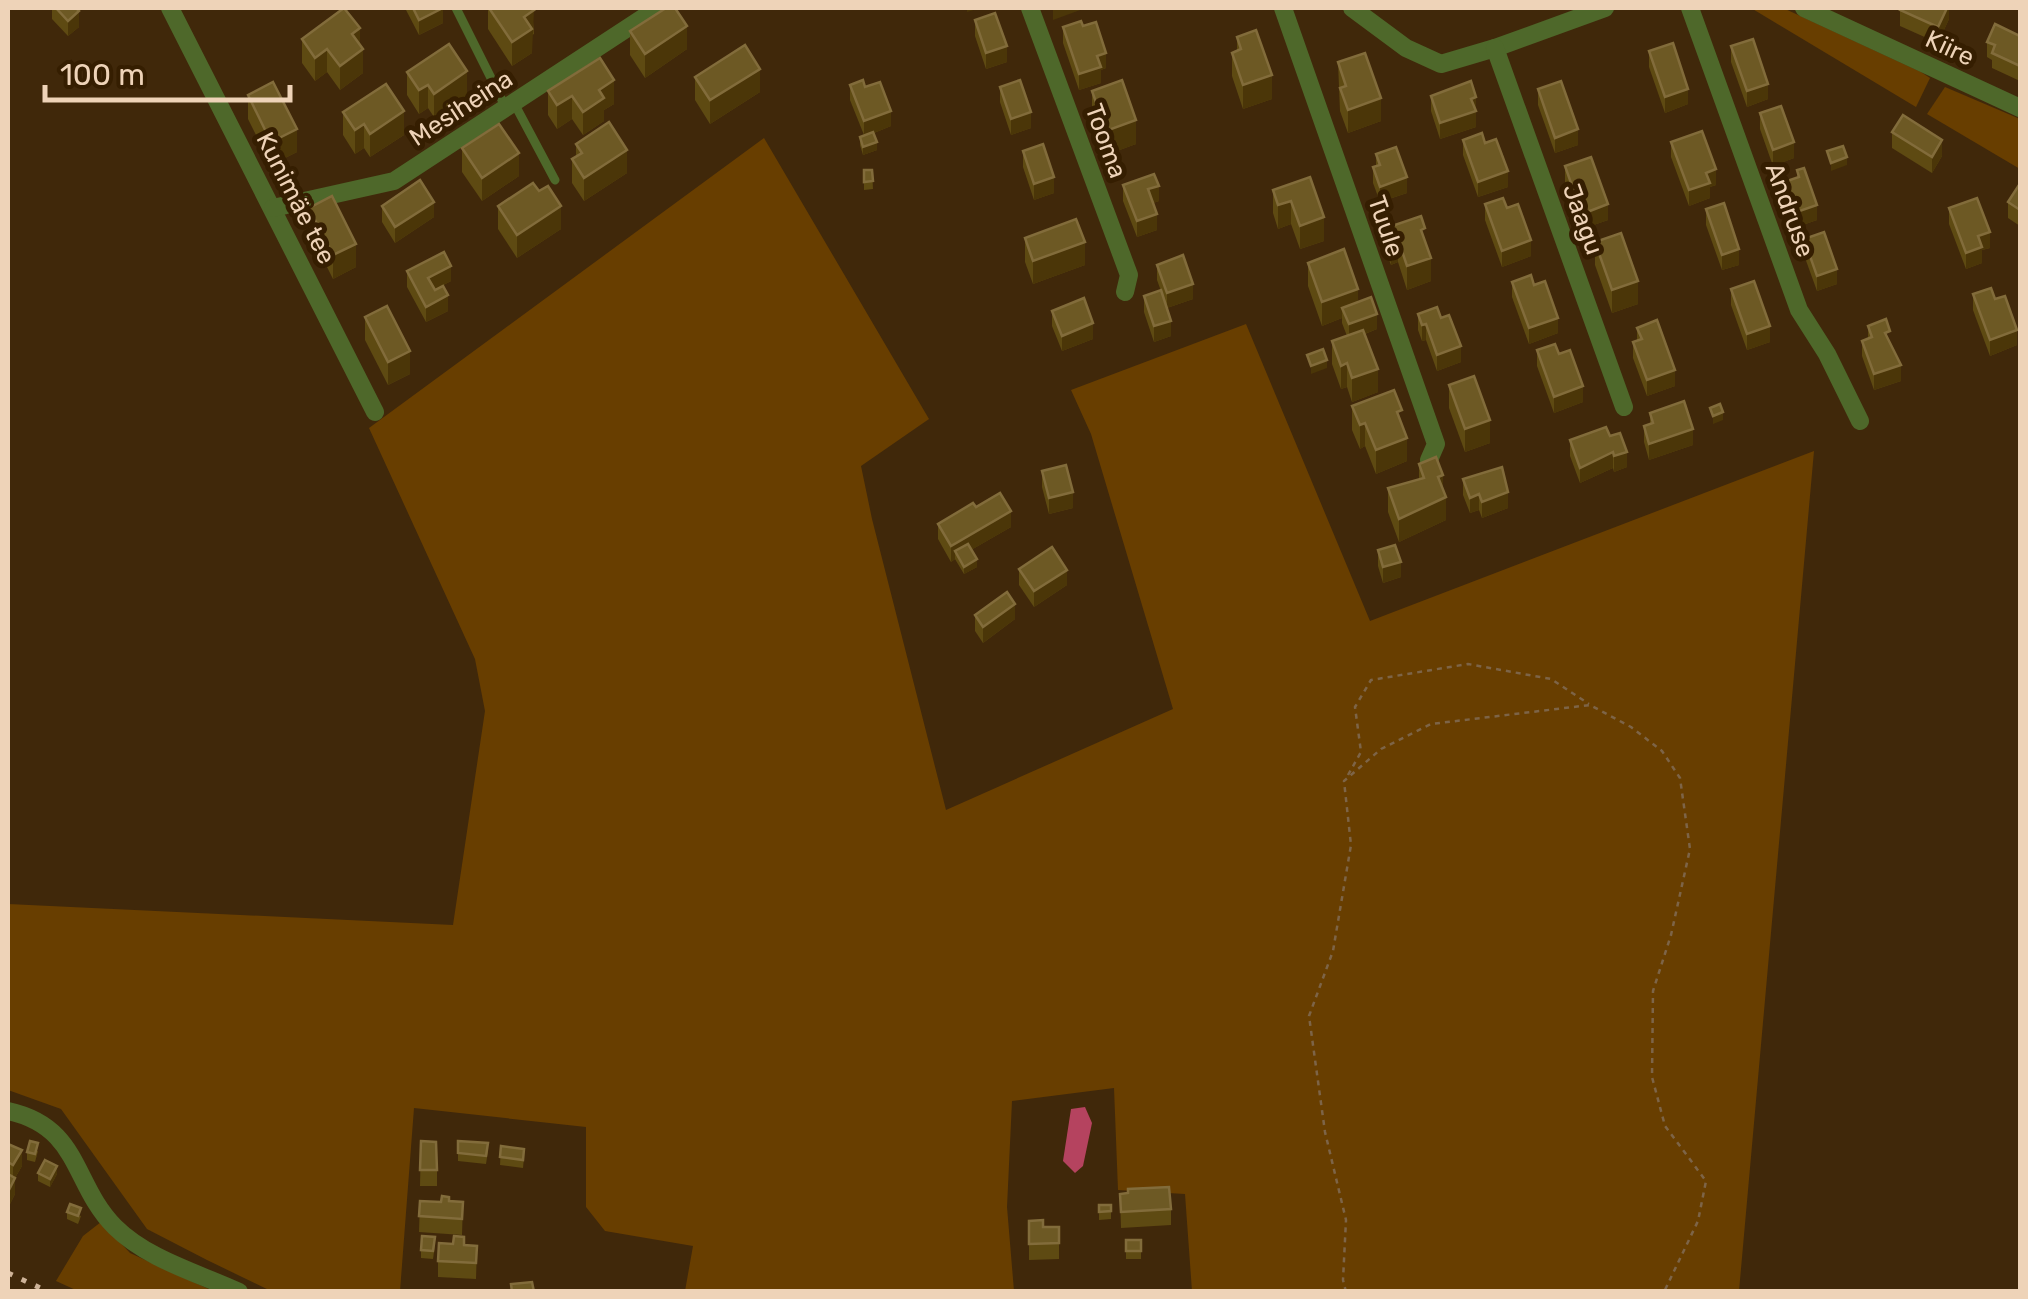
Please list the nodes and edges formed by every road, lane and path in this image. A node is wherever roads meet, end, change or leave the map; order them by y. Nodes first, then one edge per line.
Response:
1 (170, 8) edge
2 (456, 8) edge
3 (1030, 8) edge
4 (1284, 8) edge
5 (1352, 8) edge
6 (1605, 8) edge
7 (1690, 8) edge
8 (1804, 8) edge
9 (651, 10) edge
10 (1496, 48) junction
11 (510, 106) junction
12 (2020, 108) edge
13 (555, 180) dead end
14 (273, 208) junction
15 (1125, 292) dead end
16 (1624, 408) dead end
17 (374, 412) dead end
18 (1860, 421) dead end
19 (1429, 460) edge
20 (1590, 705) junction
21 (1344, 781) junction
22 (8, 1111) edge
23 (238, 1292) edge
24 (1346, 1292) edge
25 (1664, 1292) edge

1 - 14 street, Kunimäe tee
2 - 11 lane
3 - 15 street, Tooma
4 - 19 street, Tuule
5 - 10 street
6 - 10 street
7 - 18 street, Andruse
8 - 12 street, Kiire
9 - 11 street, Mesiheina
10 - 16 street, Jaagu
11 - 13 lane
11 - 14 street, Mesiheina
14 - 17 street, Kunimäe tee
20 - 21 path
20 - 21 path
20 - 25 path
21 - 24 path
22 - 23 street

